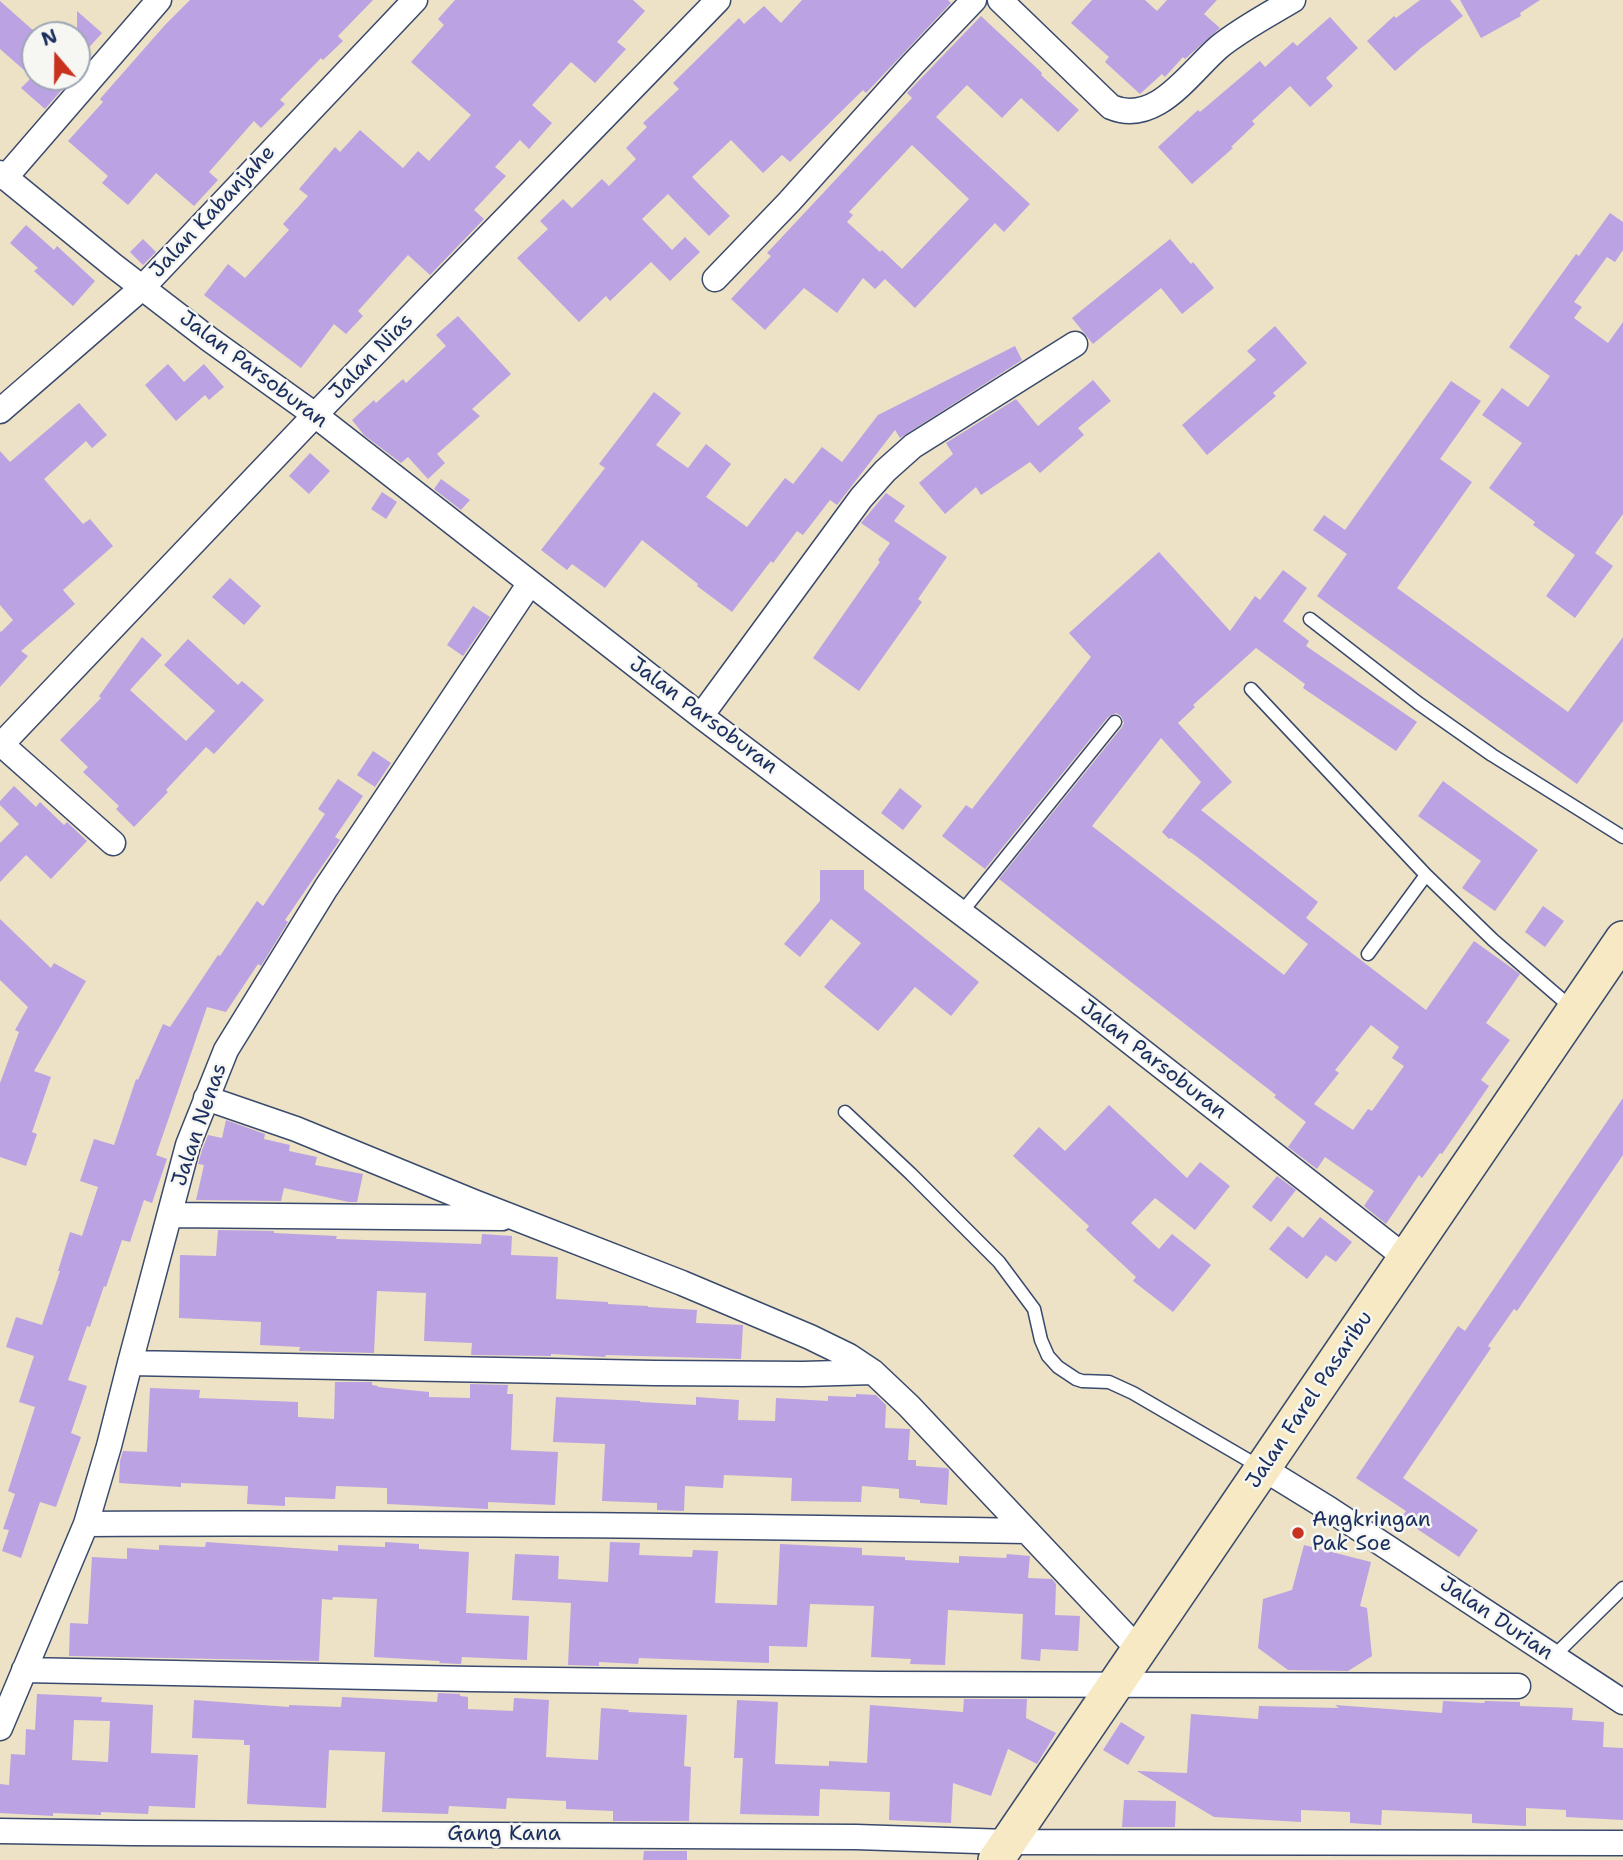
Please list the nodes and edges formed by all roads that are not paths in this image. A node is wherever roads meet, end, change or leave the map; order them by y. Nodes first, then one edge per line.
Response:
1 (159, 0) edge
2 (415, 0) edge
3 (718, 0) edge
4 (974, 0) edge
5 (1000, 0) edge
6 (1293, 0) edge
7 (3, 175) edge
8 (715, 279) dead end
9 (143, 287) junction
10 (1075, 344) dead end
11 (0, 411) edge
12 (315, 415) junction
13 (530, 583) junction
14 (1310, 619) dead end
15 (1251, 690) dead end
16 (701, 716) junction
17 (1115, 722) dead end
18 (0, 744) edge
19 (1623, 837) edge
20 (113, 843) dead end
21 (1426, 875) junction
22 (961, 913) junction
23 (1623, 939) edge
24 (1368, 954) dead end
25 (1574, 1009) junction
26 (206, 1098) junction
27 (845, 1112) dead end
28 (170, 1215) junction
29 (516, 1218) junction
30 (1406, 1258) junction
31 (130, 1363) junction
32 (873, 1372) junction
33 (1264, 1469) junction
34 (86, 1524) junction
35 (1027, 1531) junction
36 (1623, 1588) edge
37 (1139, 1650) junction
38 (1553, 1657) junction
39 (24, 1670) junction
40 (1115, 1686) junction
41 (1518, 1686) dead end
42 (1623, 1702) edge
43 (0, 1728) edge
44 (0, 1831) edge
45 (1623, 1843) edge
46 (1002, 1851) edge

1 - 7 street
2 - 9 street, Jalan Kabanjahe
3 - 12 street, Jalan Nias
4 - 8 street
5 - 6 street
7 - 9 street, Jalan Parsoburan
9 - 11 street, Jalan Kabanjahe
9 - 12 street, Jalan Parsoburan
10 - 16 street
12 - 13 street, Jalan Parsoburan
12 - 18 street, Jalan Nias
13 - 16 street, Jalan Parsoburan
13 - 26 street, Jalan Nenas
14 - 19 lane
15 - 21 lane
16 - 22 street, Jalan Parsoburan
17 - 22 lane
18 - 20 street
21 - 24 lane
21 - 25 lane
22 - 30 street, Jalan Parsoburan
23 - 25 street, Jalan Farel Pasaribu
25 - 30 street, Jalan Farel Pasaribu
26 - 28 street, Jalan Nenas
26 - 29 street
27 - 33 lane
28 - 29 street
28 - 31 street, Jalan Nenas
29 - 32 street
30 - 33 street, Jalan Farel Pasaribu
31 - 32 street
31 - 34 street, Jalan Nenas
32 - 35 street
33 - 37 street, Jalan Farel Pasaribu
33 - 38 street, Jalan Durian
34 - 35 street
34 - 39 street, Jalan Nenas
35 - 37 street
36 - 38 lane
37 - 40 street, Jalan Farel Pasaribu
38 - 42 street, Jalan Durian
39 - 40 street
39 - 43 street, Jalan Nenas
40 - 41 street
40 - 46 street, Jalan Farel Pasaribu
44 - 46 street, Gang Kana
45 - 46 street, Gang Kana

